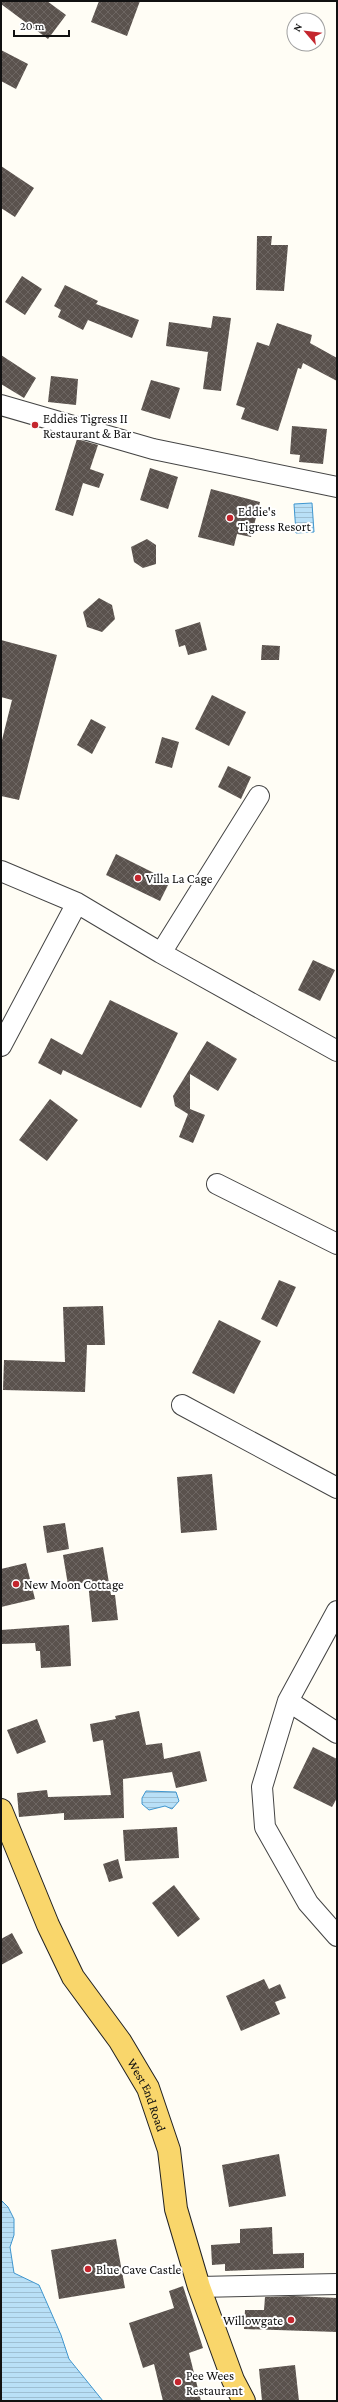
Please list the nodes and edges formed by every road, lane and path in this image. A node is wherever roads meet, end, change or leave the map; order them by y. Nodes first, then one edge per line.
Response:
1 (1, 405) edge
2 (337, 487) edge
3 (259, 796) dead end
4 (1, 871) edge
5 (76, 903) junction
6 (161, 953) junction
7 (1, 1046) edge
8 (337, 1051) edge
9 (217, 1184) dead end
10 (337, 1244) edge
11 (182, 1405) dead end
12 (337, 1488) edge
13 (337, 1611) edge
14 (288, 1701) junction
15 (337, 1732) edge
16 (1, 1810) edge
17 (337, 1936) edge
18 (337, 2284) edge
19 (199, 2286) junction
20 (244, 2401) edge

1 - 2 street
3 - 6 street
4 - 5 street
5 - 6 street
5 - 7 street
6 - 8 street
9 - 10 street
11 - 12 street
13 - 14 street
14 - 15 street
14 - 17 street
16 - 19 main road, West End Road
18 - 19 street
19 - 20 main road, West End Road

